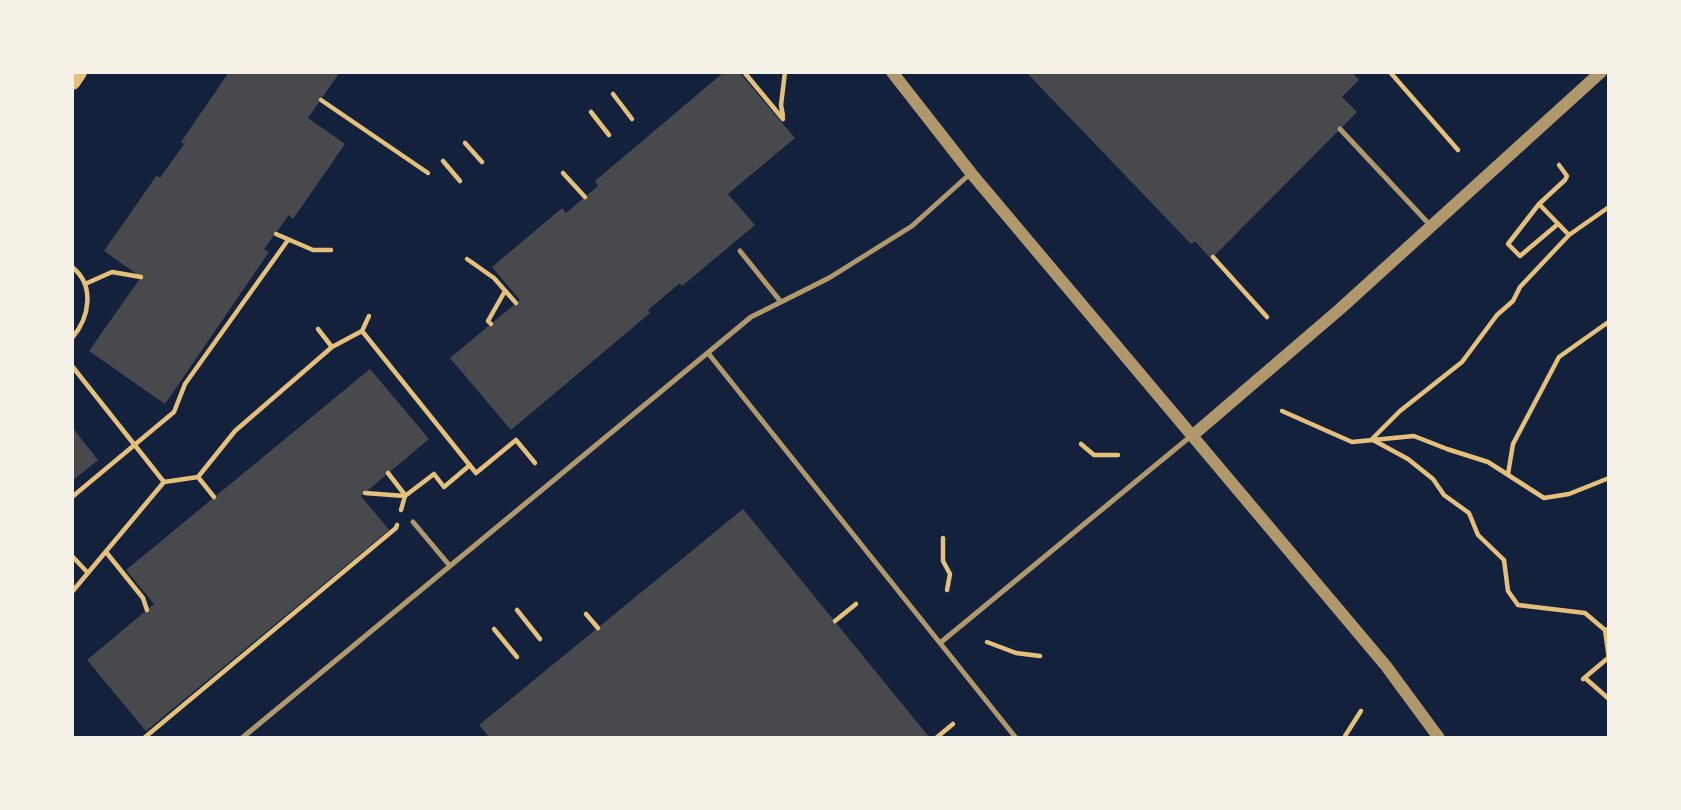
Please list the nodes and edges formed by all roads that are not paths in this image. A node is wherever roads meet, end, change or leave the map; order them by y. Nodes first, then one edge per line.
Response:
1 (78, 72) edge
2 (891, 72) edge
3 (1601, 72) edge
4 (72, 81) edge
5 (1340, 129) dead end
6 (971, 173) junction
7 (1430, 225) junction
8 (740, 251) dead end
9 (780, 302) junction
10 (708, 353) junction
11 (1192, 436) junction
12 (413, 522) dead end
13 (450, 566) junction
14 (940, 643) junction
15 (242, 738) edge
16 (1016, 738) edge
17 (1439, 738) edge

1 - 4 main road
2 - 6 street
3 - 7 street
5 - 7 lane
6 - 9 lane
6 - 11 street
7 - 11 street
8 - 9 lane
9 - 10 lane
10 - 13 lane
10 - 14 lane
11 - 14 lane
11 - 17 street
12 - 13 lane
13 - 15 lane
14 - 16 lane

